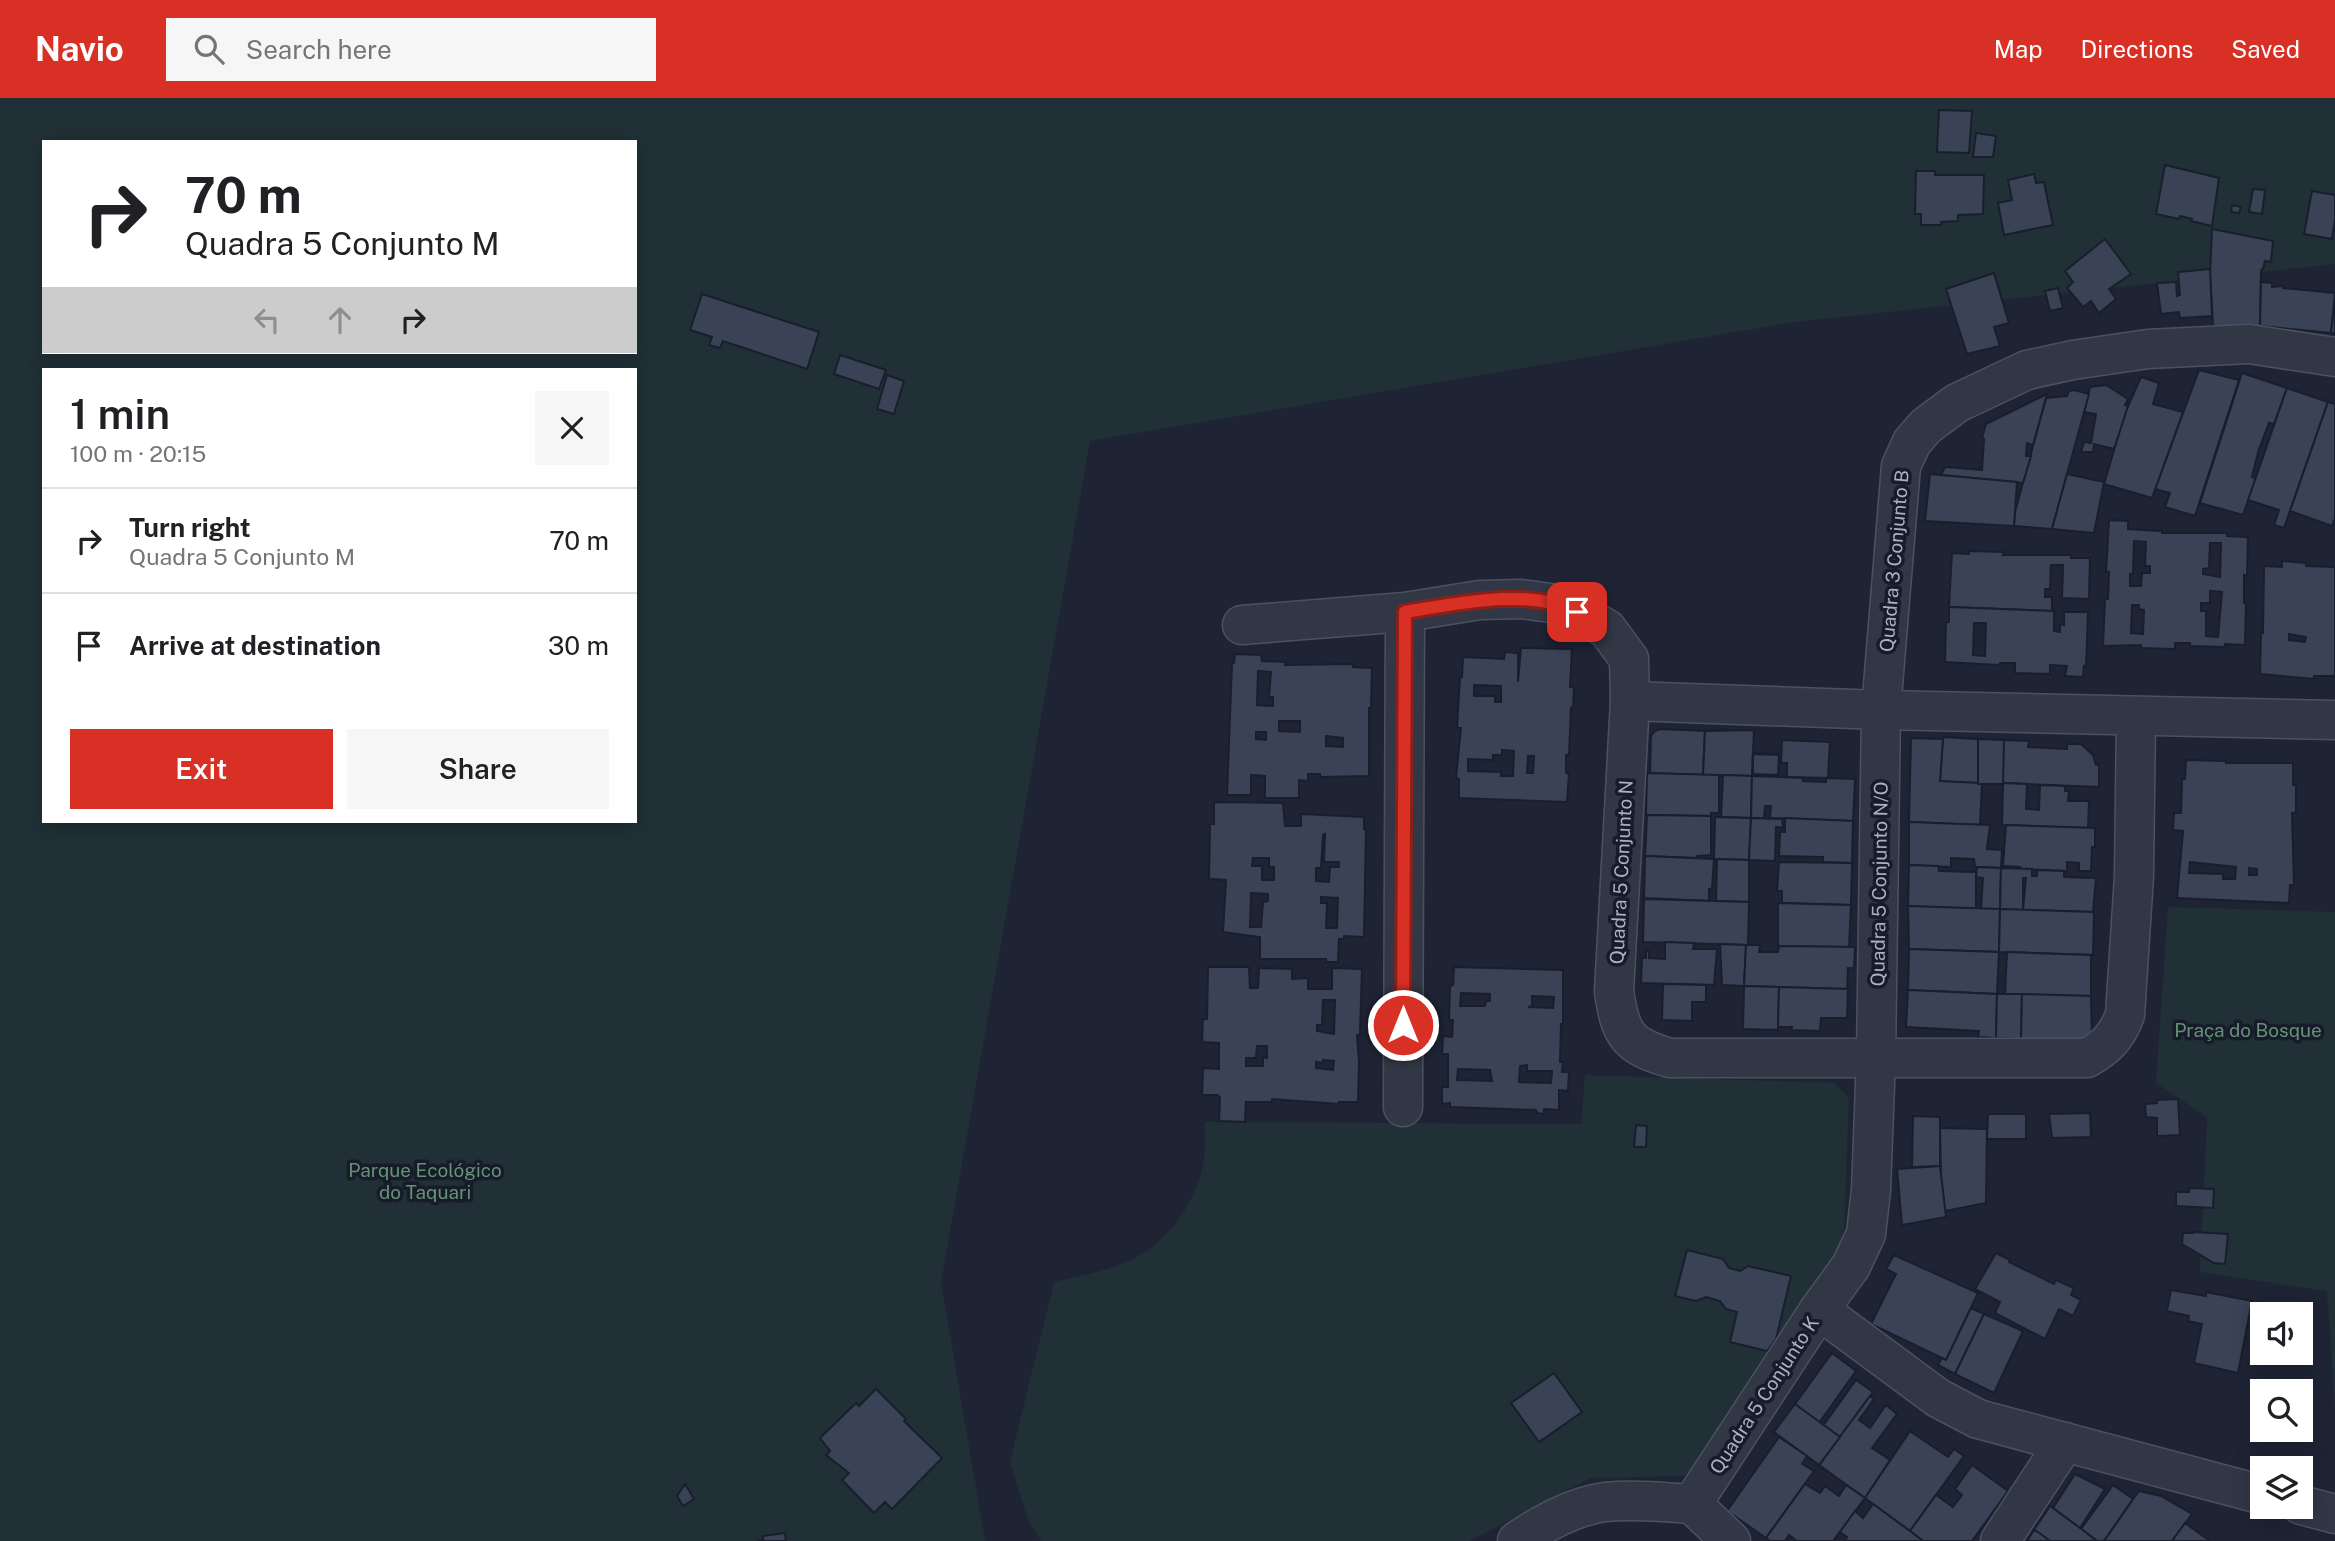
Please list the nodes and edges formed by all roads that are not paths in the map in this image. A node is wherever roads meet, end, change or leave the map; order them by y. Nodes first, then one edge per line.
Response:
1 (2335, 358) edge
2 (1405, 612) junction
3 (1242, 625) dead end
4 (1630, 701) junction
5 (1881, 710) junction
6 (2136, 716) junction
7 (2335, 720) edge
8 (1876, 1057) junction
9 (1403, 1107) dead end
10 (1819, 1310) junction
11 (2065, 1442) junction
12 (2250, 1492) edge
13 (1692, 1504) junction
14 (2313, 1508) edge
15 (2335, 1514) edge
16 (1517, 1541) edge
17 (1731, 1541) edge
18 (2000, 1541) edge

1 - 5 street, Quadra 3 Conjunto B
2 - 3 street, Quadra 5 Conjunto N
2 - 4 street, Quadra 5 Conjunto N
2 - 9 street
4 - 5 street
4 - 8 street, Quadra 5 Conjunto N
5 - 6 street
5 - 8 street, Quadra 5 Conjunto N/O
6 - 7 street
6 - 8 street, Quadra 5 Conjunto N
8 - 10 street, Quadra 5 Conjunto N/O
10 - 11 street, Quadra 5 Conjunto K
10 - 13 street, Quadra 5 Conjunto K
11 - 12 street, Quadra 5 Conjunto K
11 - 18 street
13 - 16 street
13 - 17 street
14 - 15 street

